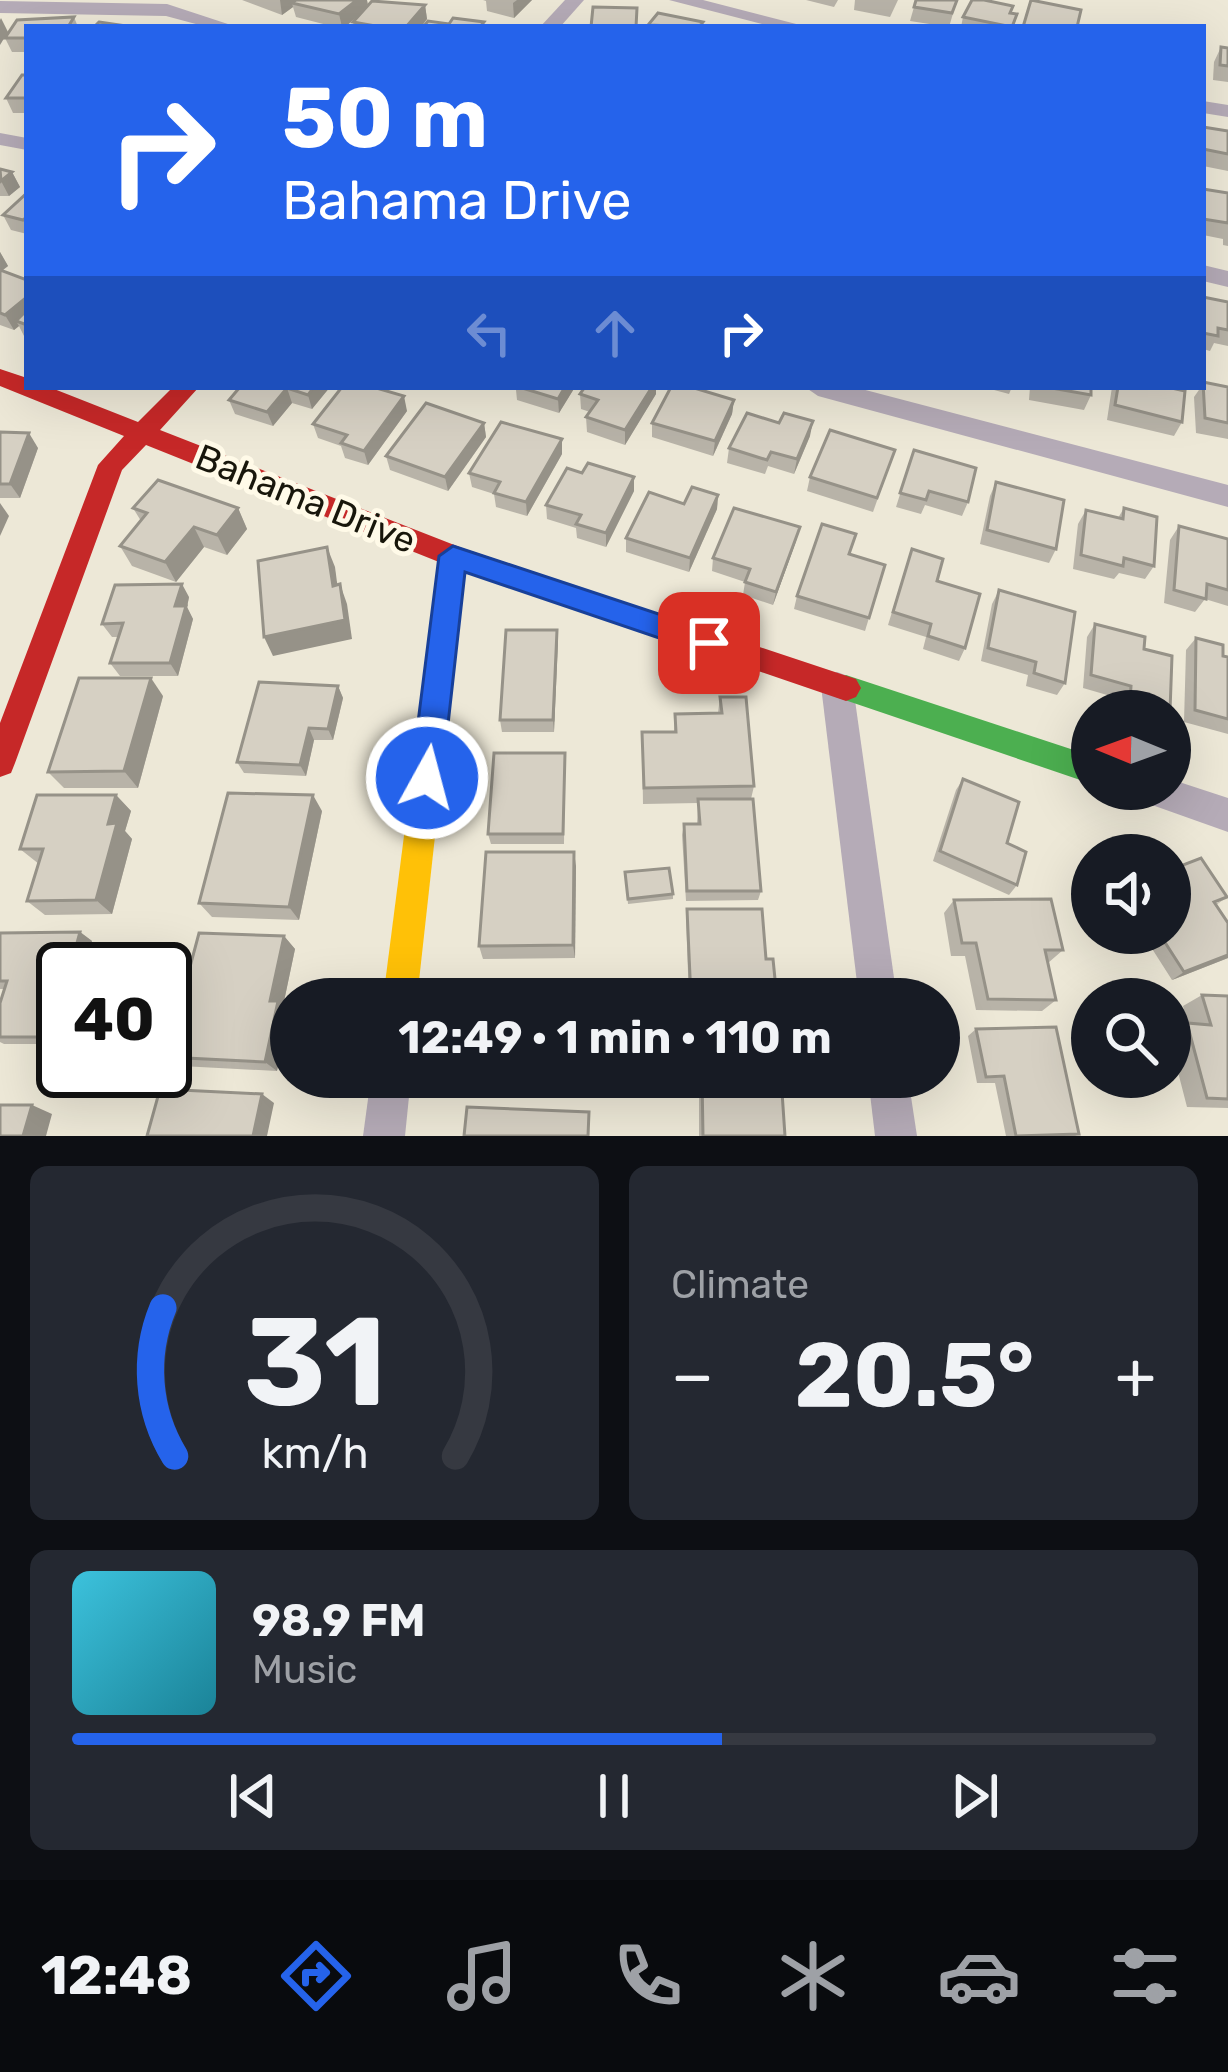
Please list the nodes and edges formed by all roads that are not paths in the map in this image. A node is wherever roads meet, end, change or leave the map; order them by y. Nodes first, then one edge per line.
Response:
1 (575, 0) edge
2 (678, 0) edge
3 (0, 8) edge
4 (217, 24) edge
5 (552, 24) edge
6 (786, 24) edge
7 (33, 390) edge
8 (184, 390) edge
9 (829, 390) edge
10 (140, 432) junction
11 (1228, 496) edge
12 (453, 556) junction
13 (837, 686) junction
14 (1071, 763) edge
15 (0, 764) edge
16 (1191, 802) edge
17 (1228, 814) edge
18 (403, 978) edge
19 (875, 978) edge
20 (389, 1098) edge
21 (891, 1098) edge
22 (384, 1136) edge
23 (896, 1136) edge

1 - 5 street
2 - 6 street
3 - 4 street
7 - 10 street, Bahama Drive
8 - 10 street
9 - 11 street
10 - 12 street, Bahama Drive
10 - 15 street
12 - 13 street, Bahama Drive
12 - 18 street
13 - 14 street, Bahama Drive
13 - 19 street
16 - 17 street
20 - 22 street
21 - 23 street

